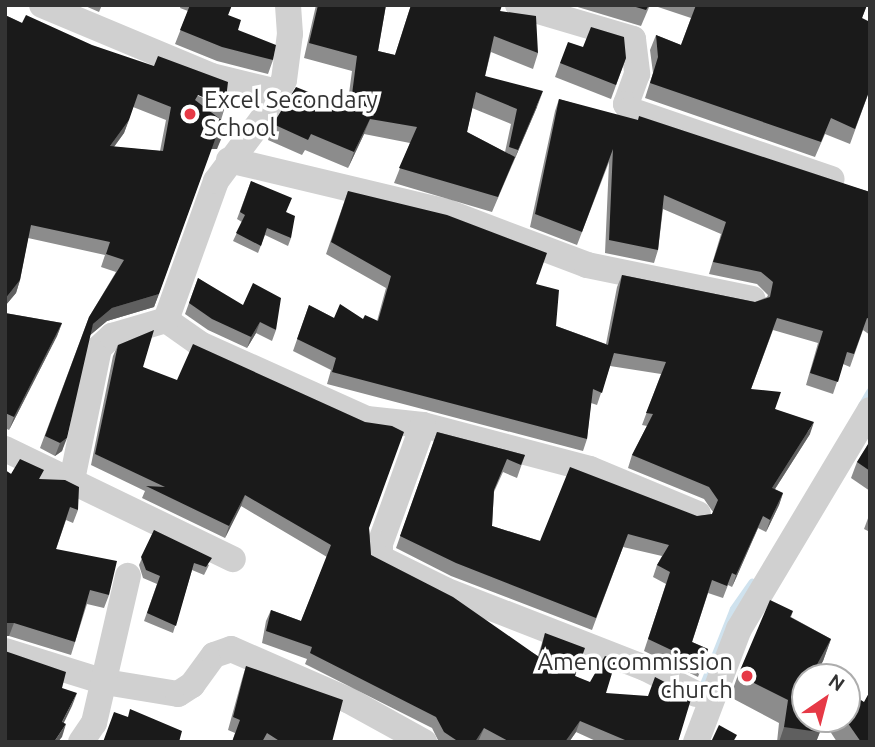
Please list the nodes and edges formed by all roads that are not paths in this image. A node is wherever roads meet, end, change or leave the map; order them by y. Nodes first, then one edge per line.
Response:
1 (42, 5) edge
2 (288, 5) edge
3 (518, 5) edge
4 (277, 92) junction
5 (229, 160) junction
6 (831, 179) edge
7 (753, 299) edge
8 (166, 320) junction
9 (870, 410) edge
10 (423, 425) junction
11 (5, 449) edge
12 (72, 480) junction
13 (698, 514) edge
14 (233, 559) dead end
15 (128, 576) dead end
16 (5, 652) edge
17 (106, 682) junction
18 (696, 694) dead end
19 (81, 742) edge
20 (424, 742) edge
21 (696, 742) edge

1 - 4 street
2 - 4 street
3 - 6 street
4 - 5 street
5 - 7 street
5 - 8 street
8 - 10 street
8 - 12 street
9 - 21 street
10 - 13 street
10 - 18 street
11 - 12 street
12 - 14 street
15 - 17 street
16 - 17 street
17 - 19 street
17 - 20 street

